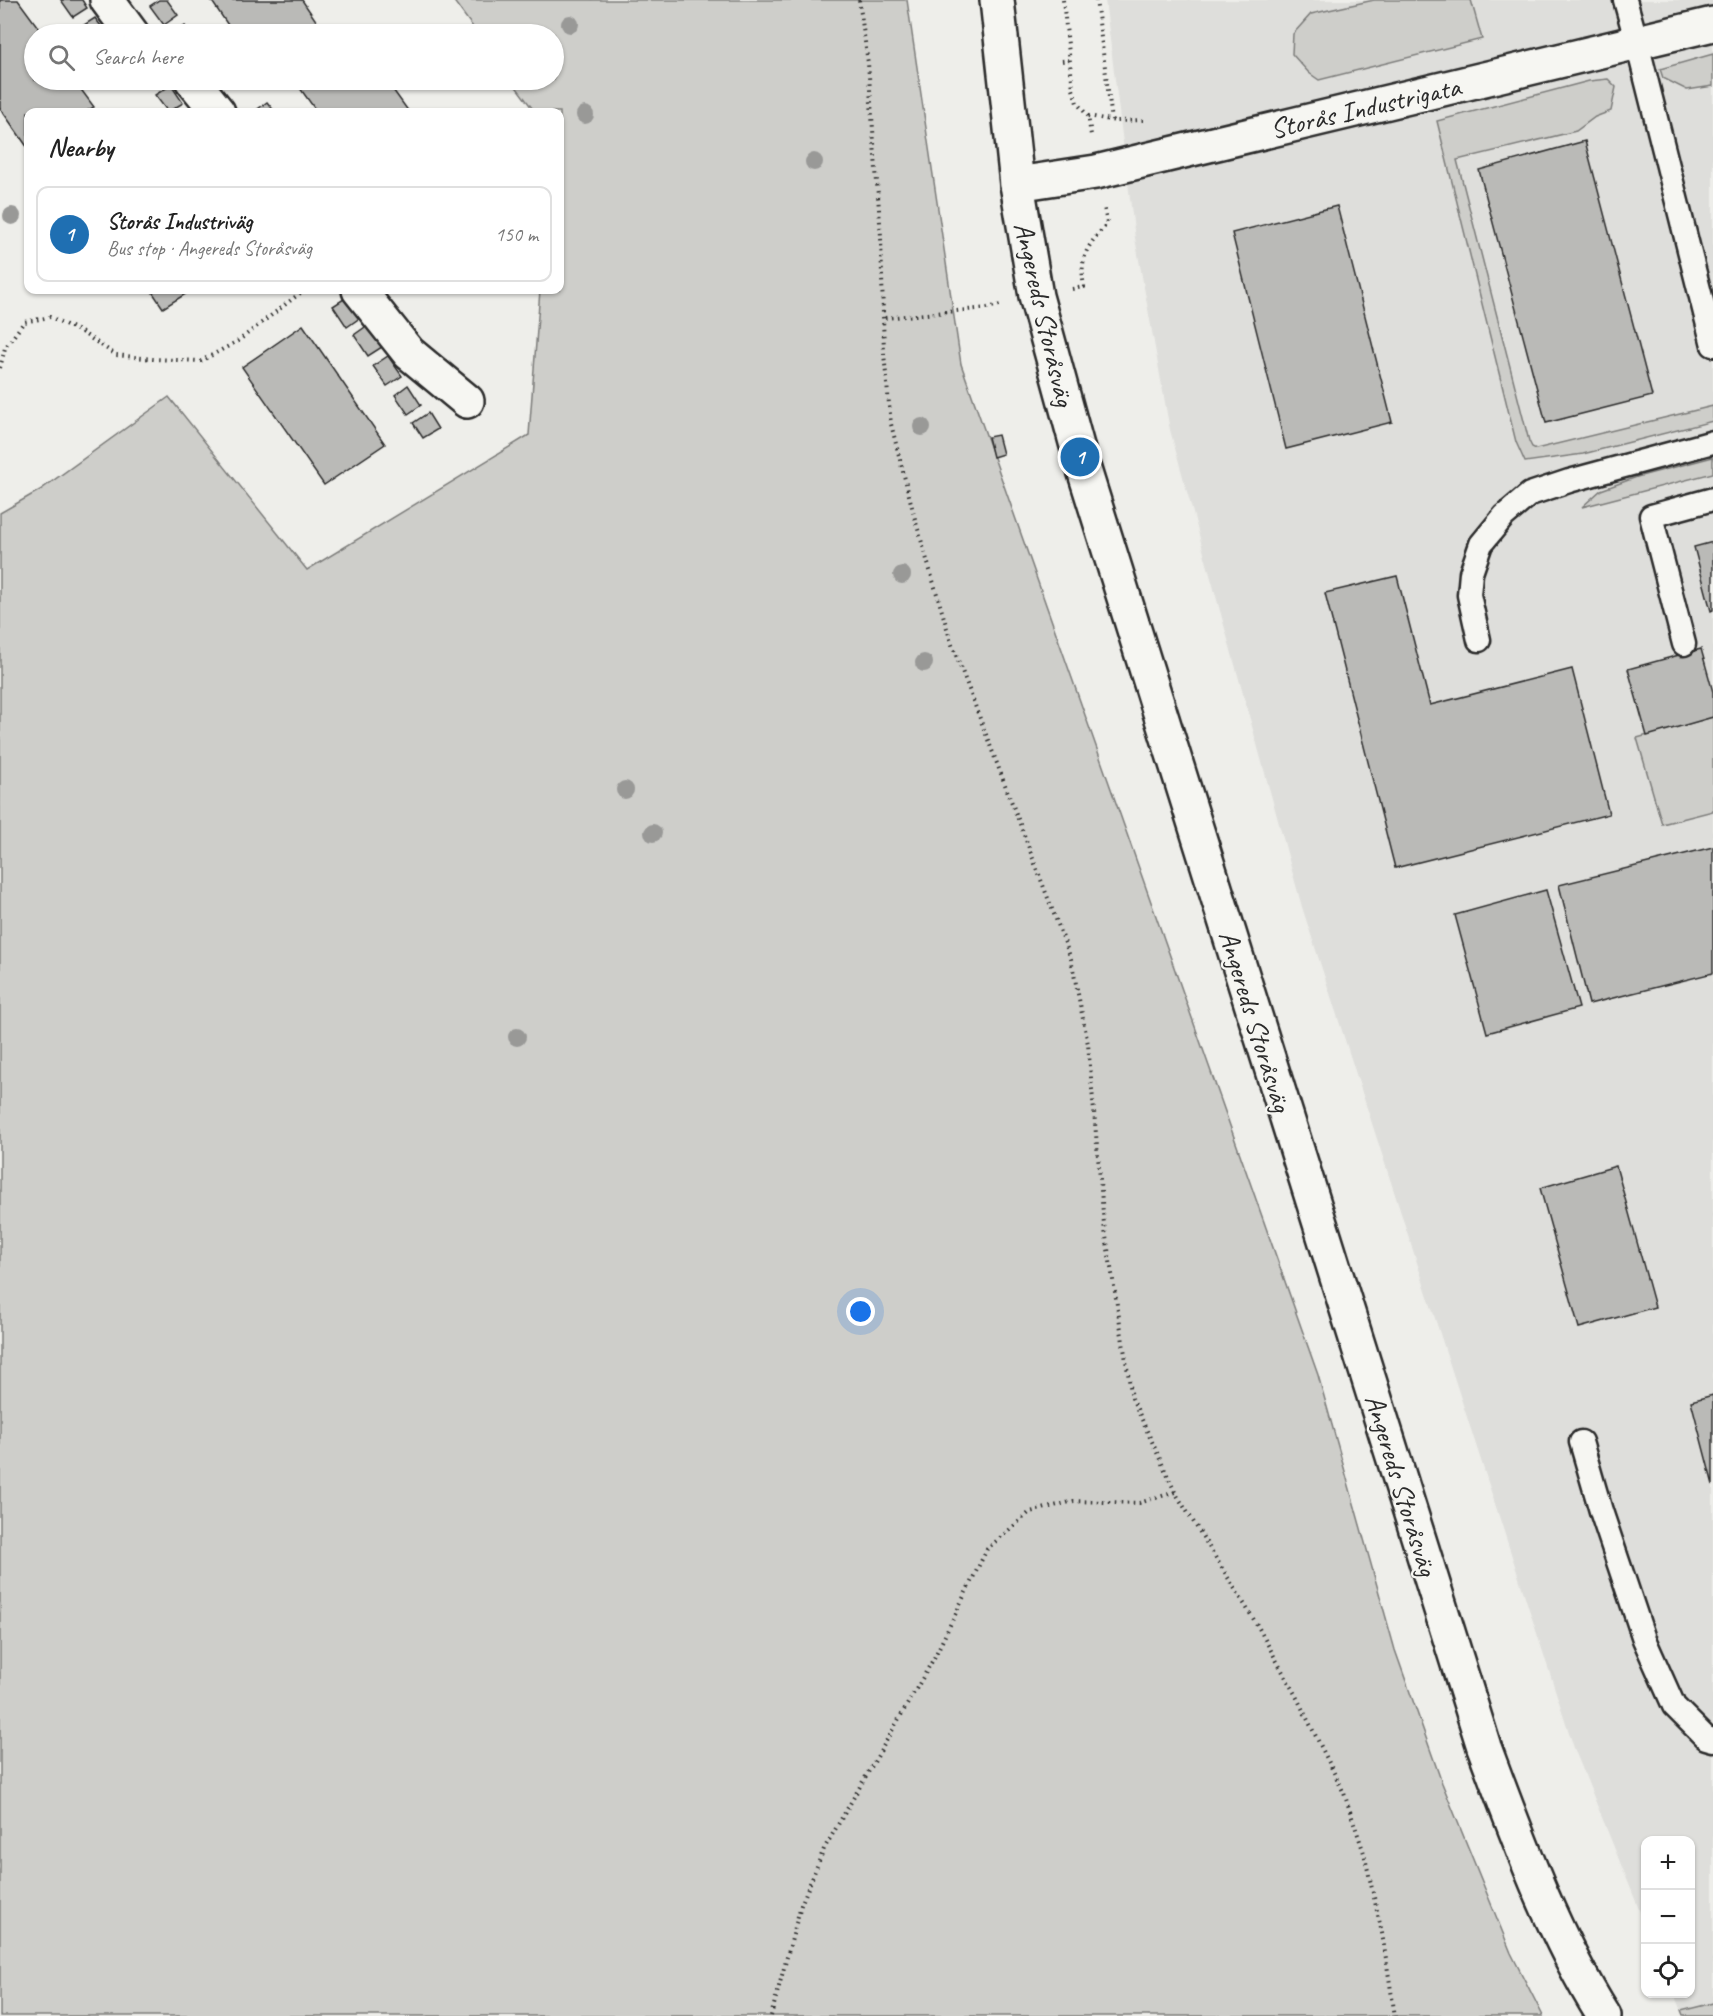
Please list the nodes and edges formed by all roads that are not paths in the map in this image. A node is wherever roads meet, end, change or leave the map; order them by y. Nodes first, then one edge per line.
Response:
1 (107, 0) edge
2 (997, 0) edge
3 (1624, 0) edge
4 (125, 24) edge
5 (1713, 24) edge
6 (1637, 43) junction
7 (200, 90) edge
8 (215, 108) edge
9 (1017, 184) junction
10 (362, 294) edge
11 (1713, 345) edge
12 (467, 401) dead end
13 (1713, 442) edge
14 (1713, 499) edge
15 (1479, 640) dead end
16 (1684, 644) dead end
17 (1581, 1442) dead end
18 (1713, 1740) edge
19 (1604, 2016) edge

1 - 4 street
2 - 9 street, Angereds Storåsväg
3 - 6 lane
5 - 6 street, Storås Industrigata
6 - 9 street, Storås Industrigata
6 - 11 lane
7 - 8 street
9 - 19 street, Angereds Storåsväg
10 - 12 street
13 - 15 lane
14 - 16 lane
17 - 18 lane

